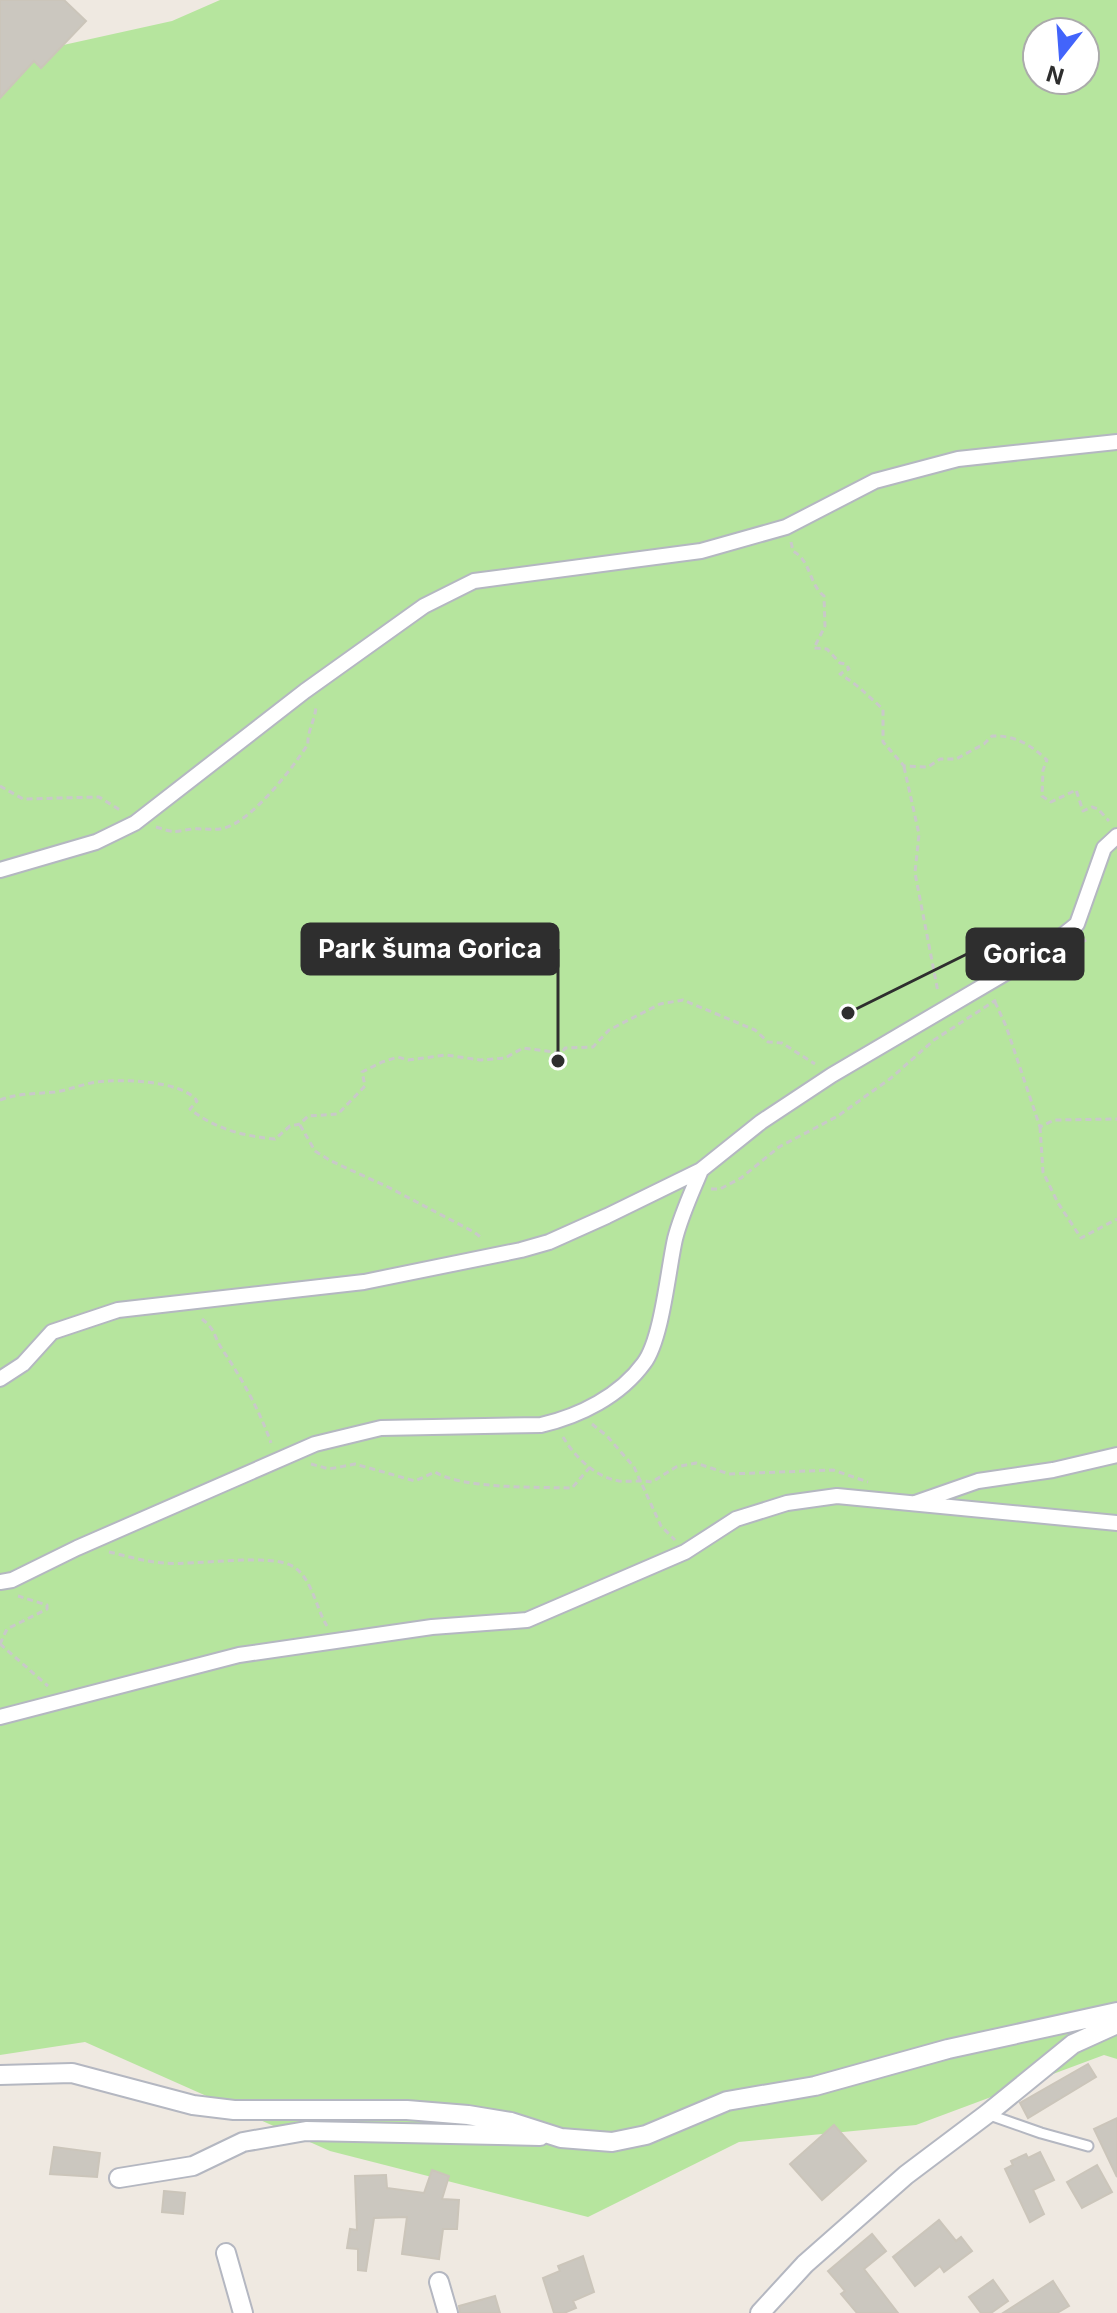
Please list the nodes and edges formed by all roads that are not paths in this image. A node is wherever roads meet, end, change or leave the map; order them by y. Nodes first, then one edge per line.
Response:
1 (1117, 442) edge
2 (1117, 836) edge
3 (0, 870) edge
4 (698, 1177) junction
5 (0, 1379) edge
6 (1117, 1455) edge
7 (911, 1505) junction
8 (1117, 1523) edge
9 (0, 1582) edge
10 (0, 1717) edge
11 (1117, 2012) edge
12 (1117, 2024) edge
13 (0, 2075) edge
14 (987, 2114) junction
15 (546, 2134) junction
16 (1088, 2146) dead end
17 (119, 2178) dead end
18 (226, 2253) dead end
19 (439, 2282) dead end
20 (243, 2313) edge
21 (448, 2313) edge
22 (760, 2313) edge

1 - 3 street
2 - 4 street
4 - 5 street
4 - 9 street
6 - 7 street
7 - 8 street
7 - 10 street
11 - 15 street
12 - 14 street
13 - 15 street
14 - 16 lane
14 - 22 street
15 - 17 street
18 - 20 street
19 - 21 street

